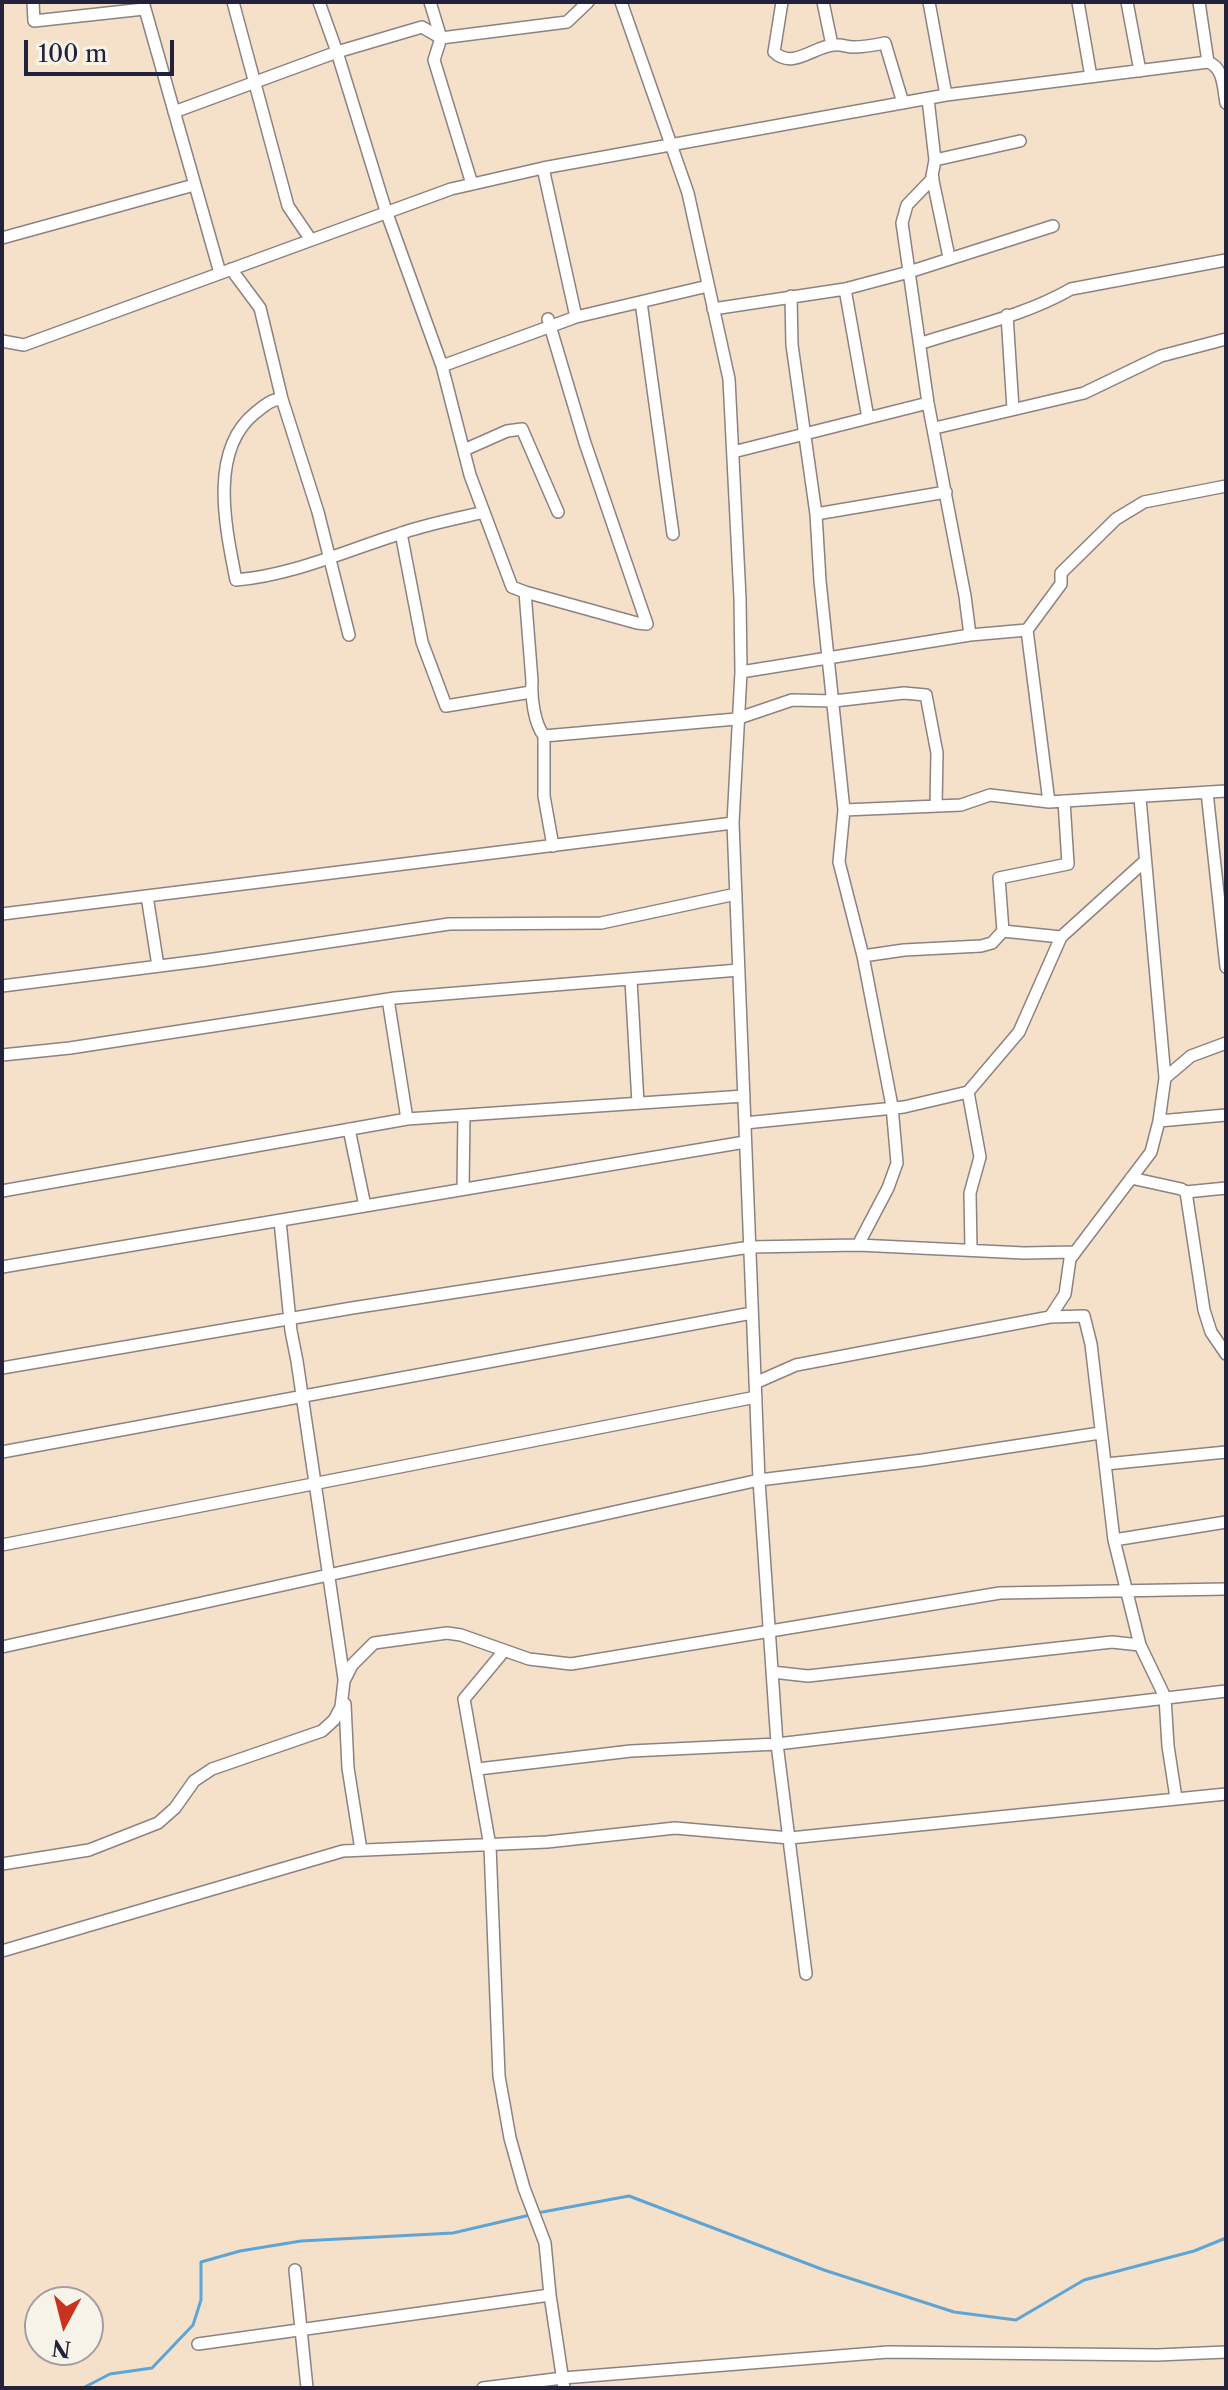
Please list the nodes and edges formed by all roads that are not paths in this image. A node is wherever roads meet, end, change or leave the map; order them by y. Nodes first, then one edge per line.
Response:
1 (33, 2) edge
2 (233, 2) edge
3 (319, 2) edge
4 (430, 2) edge
5 (588, 2) edge
6 (621, 2) edge
7 (782, 2) edge
8 (823, 2) edge
9 (929, 2) edge
10 (1078, 2) edge
11 (1127, 2) edge
12 (1199, 2) edge
13 (144, 5) edge
14 (441, 38) junction
15 (832, 45) junction
16 (337, 52) junction
17 (1216, 63) edge
18 (1140, 71) junction
19 (1091, 77) junction
20 (253, 81) junction
21 (946, 95) junction
22 (928, 99) junction
23 (903, 103) junction
24 (1226, 103) edge
25 (174, 112) junction
26 (1020, 141) dead end
27 (674, 146) junction
28 (935, 160) junction
29 (543, 168) junction
30 (933, 178) junction
31 (472, 184) junction
32 (194, 185) junction
33 (386, 211) junction
34 (1053, 226) dead end
35 (2, 238) edge
36 (311, 240) junction
37 (949, 257) junction
38 (1226, 260) edge
39 (225, 271) junction
40 (909, 272) junction
41 (708, 286) junction
42 (845, 289) junction
43 (791, 296) junction
44 (641, 302) junction
45 (713, 309) junction
46 (1007, 315) junction
47 (576, 317) junction
48 (550, 323) junction
49 (1226, 339) edge
50 (2, 341) edge
51 (922, 343) junction
52 (442, 366) junction
53 (282, 399) junction
54 (928, 403) junction
55 (1013, 409) junction
56 (868, 418) junction
57 (935, 428) junction
58 (804, 434) junction
59 (464, 450) junction
60 (733, 452) junction
61 (1226, 486) edge
62 (946, 492) junction
63 (484, 512) junction
64 (558, 512) dead end
65 (816, 514) junction
66 (401, 533) junction
67 (673, 534) dead end
68 (329, 560) junction
69 (525, 592) junction
70 (1027, 630) junction
71 (349, 635) dead end
72 (970, 635) junction
73 (829, 658) junction
74 (741, 672) junction
75 (531, 692) junction
76 (834, 701) junction
77 (736, 719) junction
78 (544, 736) junction
79 (1226, 791) edge
80 (1207, 792) junction
81 (1140, 798) junction
82 (1064, 801) junction
83 (1049, 802) junction
84 (936, 806) junction
85 (844, 810) junction
86 (733, 823) junction
87 (553, 846) junction
88 (1145, 861) junction
89 (736, 894) junction
90 (147, 896) junction
91 (2, 914) edge
92 (1003, 931) junction
93 (1061, 937) junction
94 (863, 956) junction
95 (158, 966) junction
96 (1226, 967) edge
97 (739, 970) junction
98 (631, 980) junction
99 (2, 986) edge
100 (388, 999) junction
101 (1226, 1043) edge
102 (2, 1055) edge
103 (1165, 1078) junction
104 (968, 1092) junction
105 (744, 1096) junction
106 (638, 1103) junction
107 (892, 1106) junction
108 (464, 1115) junction
109 (1226, 1115) edge
110 (407, 1119) junction
111 (1159, 1121) junction
112 (745, 1123) junction
113 (349, 1129) junction
114 (745, 1142) junction
115 (1131, 1178) junction
116 (1226, 1188) edge
117 (463, 1189) junction
118 (2, 1191) edge
119 (1186, 1192) junction
120 (365, 1206) junction
121 (280, 1221) junction
122 (858, 1245) junction
123 (750, 1247) junction
124 (971, 1250) junction
125 (1075, 1252) junction
126 (2, 1267) edge
127 (752, 1313) junction
128 (1050, 1317) junction
129 (290, 1319) junction
130 (1224, 1347) edge
131 (2, 1368) edge
132 (755, 1383) junction
133 (302, 1396) junction
134 (756, 1397) junction
135 (1100, 1433) junction
136 (2, 1452) edge
137 (1226, 1452) edge
138 (1106, 1464) junction
139 (759, 1480) junction
140 (314, 1484) junction
141 (1226, 1522) edge
142 (1114, 1540) junction
143 (2, 1545) edge
144 (329, 1575) junction
145 (1226, 1589) edge
146 (1126, 1591) junction
147 (769, 1631) junction
148 (1140, 1645) junction
149 (2, 1647) edge
150 (504, 1651) junction
151 (772, 1672) junction
152 (344, 1681) junction
153 (1226, 1691) edge
154 (1165, 1697) junction
155 (777, 1744) junction
156 (478, 1769) junction
157 (1226, 1794) edge
158 (1176, 1798) junction
159 (790, 1838) junction
160 (490, 1846) junction
161 (361, 1850) junction
162 (2, 1864) edge
163 (2, 1951) edge
164 (806, 1974) dead end
165 (295, 2270) dead end
166 (550, 2295) junction
167 (301, 2329) junction
168 (198, 2344) dead end
169 (1226, 2352) edge
170 (563, 2383) edge
171 (307, 2388) edge
172 (483, 2388) edge

1 - 13 street
2 - 20 street
3 - 16 street
4 - 14 street
5 - 14 street
6 - 27 street
7 - 15 street
8 - 15 street
9 - 21 street
10 - 19 street
11 - 18 street
12 - 17 street
13 - 25 street
14 - 16 street
14 - 31 street
15 - 23 street
16 - 20 street
16 - 33 street
17 - 18 street
17 - 24 street
18 - 19 street
19 - 21 street
20 - 25 street
20 - 36 street
21 - 22 street
22 - 23 street
22 - 28 street
23 - 27 street
25 - 32 street
26 - 28 street
27 - 29 street
27 - 41 street
28 - 30 street
29 - 31 street
29 - 47 street
30 - 37 street
30 - 40 street
31 - 33 street
32 - 35 street
32 - 39 street
33 - 36 street
33 - 52 street
34 - 37 street
36 - 39 street
37 - 40 street
38 - 46 street
39 - 50 street
39 - 53 street
40 - 42 street
40 - 51 street
41 - 44 street
41 - 45 street
42 - 43 street
42 - 56 street
43 - 45 street
43 - 58 street
44 - 47 street
44 - 67 street
45 - 60 street
46 - 51 street
46 - 55 street
47 - 48 street
48 - 52 street
48 - 69 street
49 - 55 street
51 - 54 street
52 - 59 street
53 - 68 street
53 - 68 street
54 - 56 street
54 - 57 street
55 - 57 street
56 - 58 street
57 - 62 street
58 - 60 street
58 - 65 street
59 - 63 street
59 - 64 street
60 - 74 street
61 - 70 street
62 - 65 street
62 - 72 street
63 - 66 street
63 - 69 street
65 - 73 street
66 - 68 street
66 - 75 street
68 - 71 street
69 - 75 street
70 - 72 street
70 - 83 street
72 - 73 street
73 - 74 street
73 - 76 street
74 - 77 street
75 - 78 street
76 - 77 street
76 - 84 street
76 - 85 street
77 - 78 street
77 - 86 street
78 - 87 street
79 - 80 street
80 - 81 street
80 - 96 street
81 - 82 street
81 - 88 street
82 - 83 street
82 - 92 street
83 - 84 street
84 - 85 street
85 - 94 street
86 - 87 street
86 - 89 street
87 - 90 street
88 - 93 street
88 - 103 street
89 - 95 street
89 - 97 street
90 - 91 street
90 - 95 street
92 - 93 street
92 - 94 street
93 - 104 street
94 - 107 street
95 - 99 street
97 - 98 street
97 - 105 street
98 - 100 street
98 - 106 street
100 - 102 street
100 - 110 street
101 - 103 street
103 - 111 street
104 - 107 street
104 - 124 street
105 - 106 street
105 - 112 street
106 - 108 street
107 - 112 street
107 - 122 street
108 - 110 street
108 - 117 street
109 - 111 street
110 - 113 street
111 - 115 street
112 - 114 street
113 - 118 street
113 - 120 street
114 - 117 street
114 - 123 street
115 - 119 street
115 - 125 street
116 - 119 street
117 - 120 street
119 - 130 street
120 - 121 street
121 - 126 street
121 - 129 street
122 - 123 street
122 - 124 street
123 - 127 street
123 - 129 street
124 - 125 street
125 - 128 street
127 - 132 street
127 - 133 street
128 - 132 street
128 - 135 street
129 - 131 street
129 - 133 street
132 - 134 street
133 - 136 street
133 - 140 street
134 - 139 street
134 - 140 street
135 - 138 street
135 - 139 street
137 - 138 street
138 - 142 street
139 - 144 street
139 - 147 street
140 - 143 street
140 - 144 street
141 - 142 street
142 - 146 street
144 - 149 street
144 - 152 street
145 - 146 street
146 - 147 street
146 - 148 street
147 - 150 street
147 - 151 street
148 - 151 street
148 - 154 street
150 - 152 street
150 - 156 street
151 - 155 street
152 - 161 street
152 - 162 street
153 - 154 street
154 - 155 street
154 - 158 street
155 - 156 street
155 - 159 street
156 - 160 street
157 - 158 street
158 - 159 street
159 - 160 street
159 - 164 street
160 - 161 street
160 - 166 street
161 - 163 street
165 - 167 street
166 - 167 street
166 - 170 street
167 - 168 street
167 - 171 street
169 - 170 street
170 - 172 street

